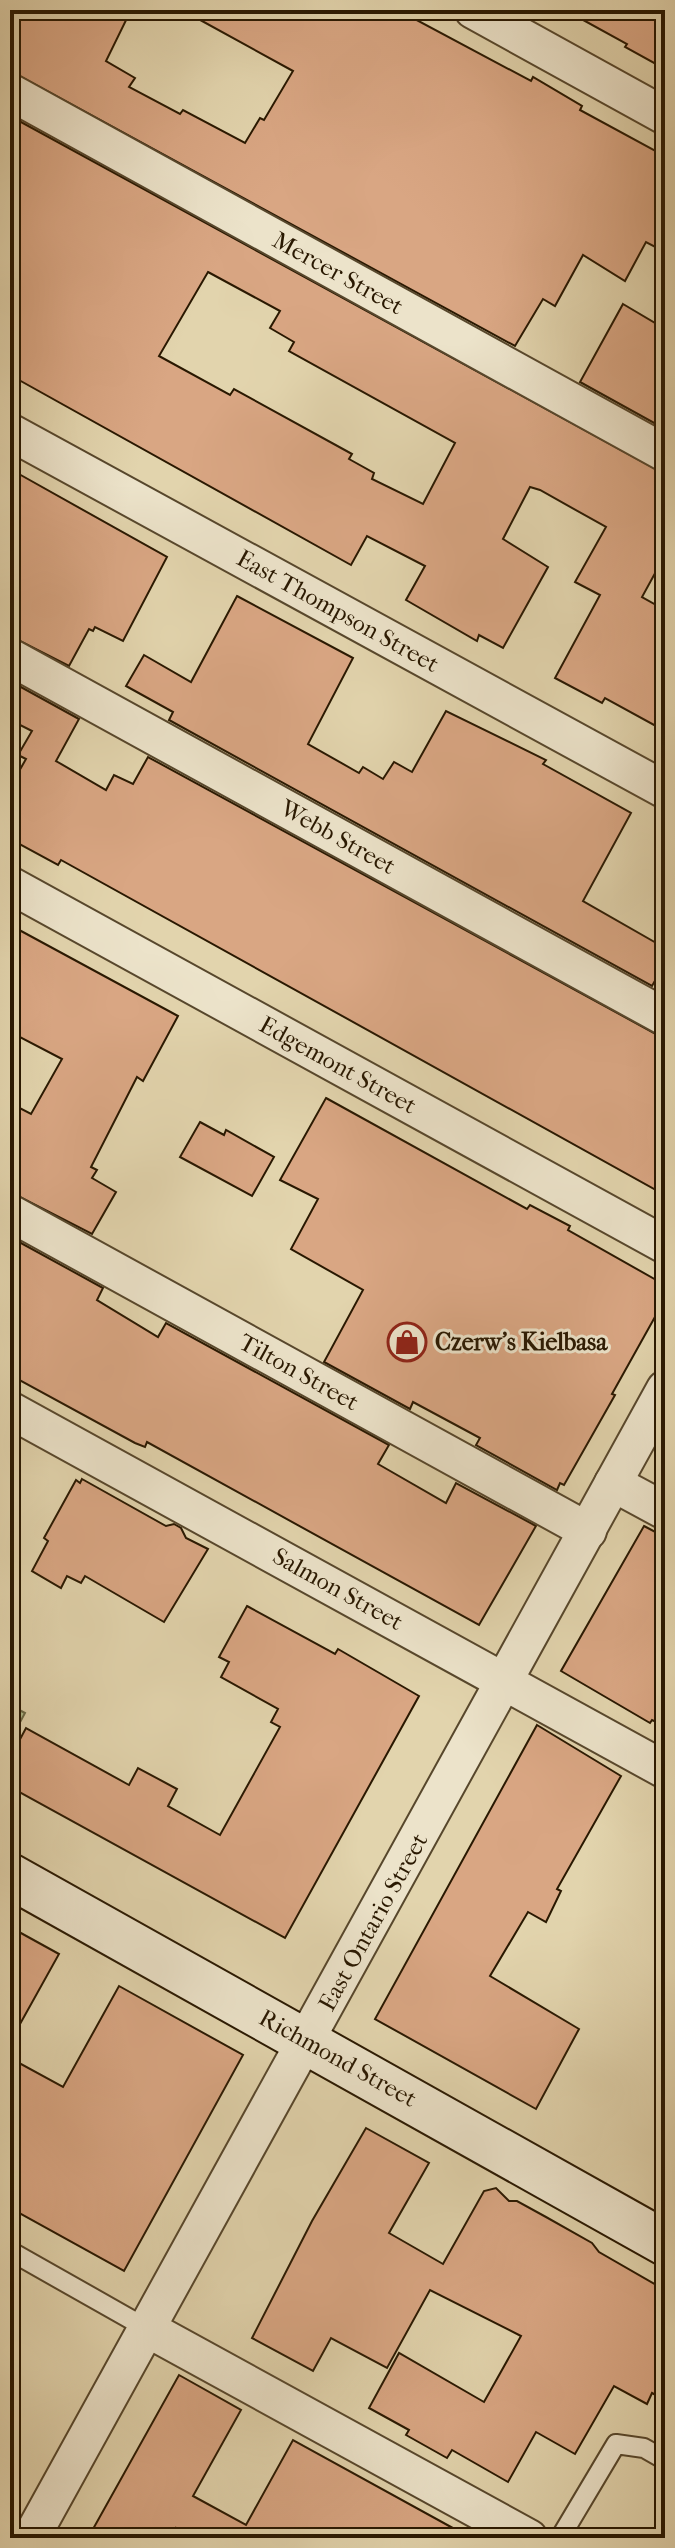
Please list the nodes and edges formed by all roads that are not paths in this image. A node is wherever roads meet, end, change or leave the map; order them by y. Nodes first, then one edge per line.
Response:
1 (473, 10) edge
2 (10, 92) edge
3 (665, 116) edge
4 (10, 432) edge
5 (665, 453) edge
6 (10, 657) edge
7 (665, 790) edge
8 (10, 885) edge
9 (665, 1017) edge
10 (10, 1213) edge
11 (665, 1245) edge
12 (665, 1389) edge
13 (10, 1410) edge
14 (613, 1483) junction
15 (665, 1511) edge
16 (588, 1531) junction
17 (505, 1681) junction
18 (665, 1770) edge
19 (10, 1876) edge
20 (308, 2041) junction
21 (665, 2243) edge
22 (10, 2251) edge
23 (146, 2328) junction
24 (665, 2460) edge
25 (31, 2538) edge
26 (529, 2538) edge
27 (560, 2538) edge

1 - 3 street
2 - 5 street, Mercer Street
4 - 7 street, East Thompson Street
6 - 9 street, Webb Street
8 - 11 street, Edgemont Street
10 - 16 street, Tilton Street
12 - 14 street, East Ontario Street
13 - 17 street, Salmon Street
14 - 15 street
14 - 16 street, East Ontario Street
16 - 17 street, East Ontario Street
17 - 18 street, Salmon Street
17 - 20 street, East Ontario Street
19 - 20 main road, Richmond Street
20 - 21 main road, Richmond Street
20 - 23 street, East Ontario Street
22 - 23 lane
23 - 25 street, East Ontario Street
23 - 26 street
24 - 27 lane

